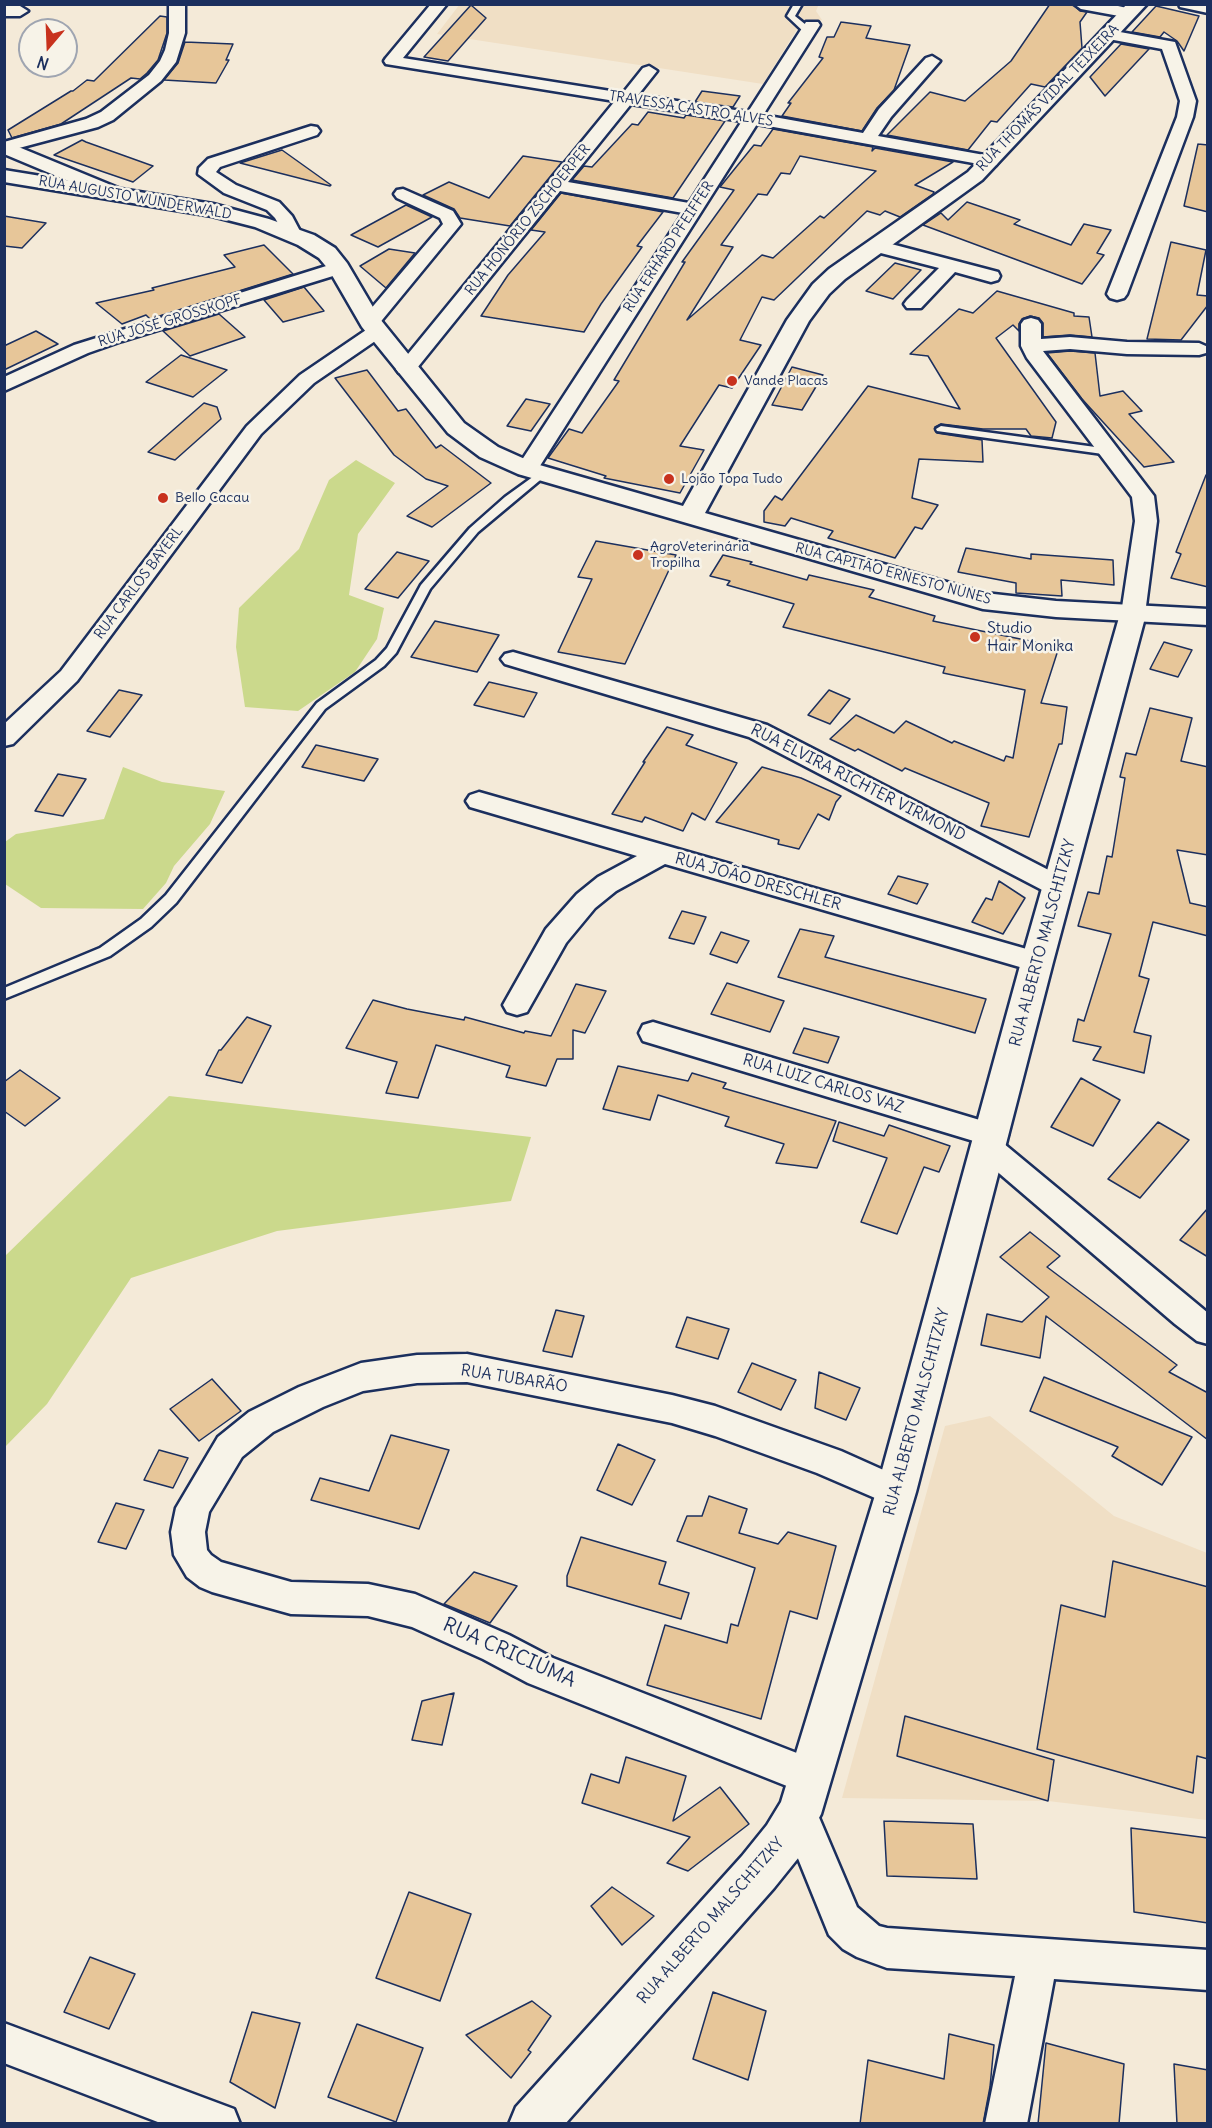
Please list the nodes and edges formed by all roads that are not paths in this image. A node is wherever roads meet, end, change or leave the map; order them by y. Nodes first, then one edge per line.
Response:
1 (177, 4) edge
2 (440, 4) edge
3 (798, 4) edge
4 (1081, 4) edge
5 (1186, 4) edge
6 (1208, 8) edge
7 (1134, 9) edge
8 (810, 28) joint
9 (1109, 35) junction
10 (932, 61) dead end
11 (649, 71) dead end
12 (627, 98) junction
13 (752, 118) junction
14 (311, 131) dead end
15 (867, 139) junction
16 (4, 147) edge
17 (990, 161) junction
18 (4, 176) edge
19 (556, 185) junction
20 (116, 194) junction
21 (403, 194) dead end
22 (693, 209) junction
23 (292, 233) junction
24 (876, 246) junction
25 (952, 265) junction
26 (339, 268) junction
27 (991, 276) dead end
28 (1117, 294) dead end
29 (914, 304) dead end
30 (1031, 324) dead end
31 (374, 327) junction
32 (1031, 346) junction
33 (1199, 349) dead end
34 (406, 369) junction
35 (4, 385) edge
36 (941, 429) dead end
37 (1110, 452) junction
38 (534, 471) junction
39 (690, 517) junction
40 (1133, 614) junction
41 (1208, 617) edge
42 (513, 659) dead end
43 (4, 738) edge
44 (479, 801) dead end
45 (663, 854) junction
46 (1058, 886) junction
47 (1037, 962) junction
48 (4, 994) edge
49 (517, 1005) dead end
50 (653, 1033) dead end
51 (991, 1142) junction
52 (1208, 1331) edge
53 (896, 1492) junction
54 (199, 1566) joint
55 (812, 1777) junction
56 (799, 1814) junction
57 (1038, 1959) junction
58 (1208, 1970) edge
59 (4, 2043) edge
60 (219, 2124) edge
61 (533, 2124) edge
62 (1006, 2124) edge

1 - 16 street
2 - 12 street, TRAVESSA CASTRO ALVES
3 - 8 lane
4 - 7 street
5 - 6 street
7 - 9 main road, RUA THOMÁS VIDAL TEIXEIRA
8 - 13 street, RUA ERHARD PFEIFFER
9 - 17 main road, RUA THOMÁS VIDAL TEIXEIRA
9 - 28 street
10 - 15 street
11 - 12 street, RUA HONÓRIO ZSCHOERPER
12 - 13 street, TRAVESSA CASTRO ALVES
12 - 19 street, RUA HONÓRIO ZSCHOERPER
13 - 15 street, TRAVESSA CASTRO ALVES
13 - 22 street, RUA ERHARD PFEIFFER
14 - 23 street
15 - 17 street, TRAVESSA CASTRO ALVES
16 - 20 main road
17 - 24 main road, RUA THOMÁS VIDAL TEIXEIRA
18 - 20 main road, RUA AUGUSTO WUNDERWALD
19 - 22 street
19 - 34 street, RUA HONÓRIO ZSCHOERPER
20 - 23 main road, RUA AUGUSTO WUNDERWALD
21 - 31 street, RUA CARLOS BAYERL
22 - 38 street, RUA ERHARD PFEIFFER
23 - 26 main road, RUA AUGUSTO WUNDERWALD
24 - 25 street
24 - 39 main road, RUA THOMÁS VIDAL TEIXEIRA
25 - 27 street
25 - 29 street
26 - 31 main road, RUA AUGUSTO WUNDERWALD
26 - 35 street, RUA JOSÉ GROSSKOPF
30 - 32 street
31 - 34 main road, RUA AUGUSTO WUNDERWALD
31 - 43 street, RUA CARLOS BAYERL
32 - 33 street
32 - 37 street
34 - 38 main road, RUA AUGUSTO WUNDERWALD
36 - 37 lane
37 - 40 street
38 - 39 main road, RUA AUGUSTO WUNDERWALD
38 - 48 lane
39 - 40 main road, RUA CAPITÃO ERNESTO NUNES
40 - 41 main road, RUA CAPITÃO ERNESTO NUNES
40 - 46 main road, RUA ALBERTO MALSCHITZKY
42 - 46 street, RUA ELVIRA RICHTER VIRMOND
44 - 45 street, RUA JOÃO DRESCHLER
45 - 47 street, RUA JOÃO DRESCHLER
45 - 49 street
46 - 47 main road, RUA ALBERTO MALSCHITZKY
47 - 51 main road, RUA ALBERTO MALSCHITZKY
50 - 51 street, RUA LUIZ CARLOS VAZ
51 - 52 street
51 - 53 main road, RUA ALBERTO MALSCHITZKY
53 - 54 street, RUA TUBARÃO
53 - 55 main road, RUA ALBERTO MALSCHITZKY
54 - 55 street, RUA CRICIÚMA
55 - 56 main road, RUA ALBERTO MALSCHITZKY
56 - 57 street
56 - 61 main road, RUA ALBERTO MALSCHITZKY
57 - 58 street
57 - 62 street
59 - 60 street

